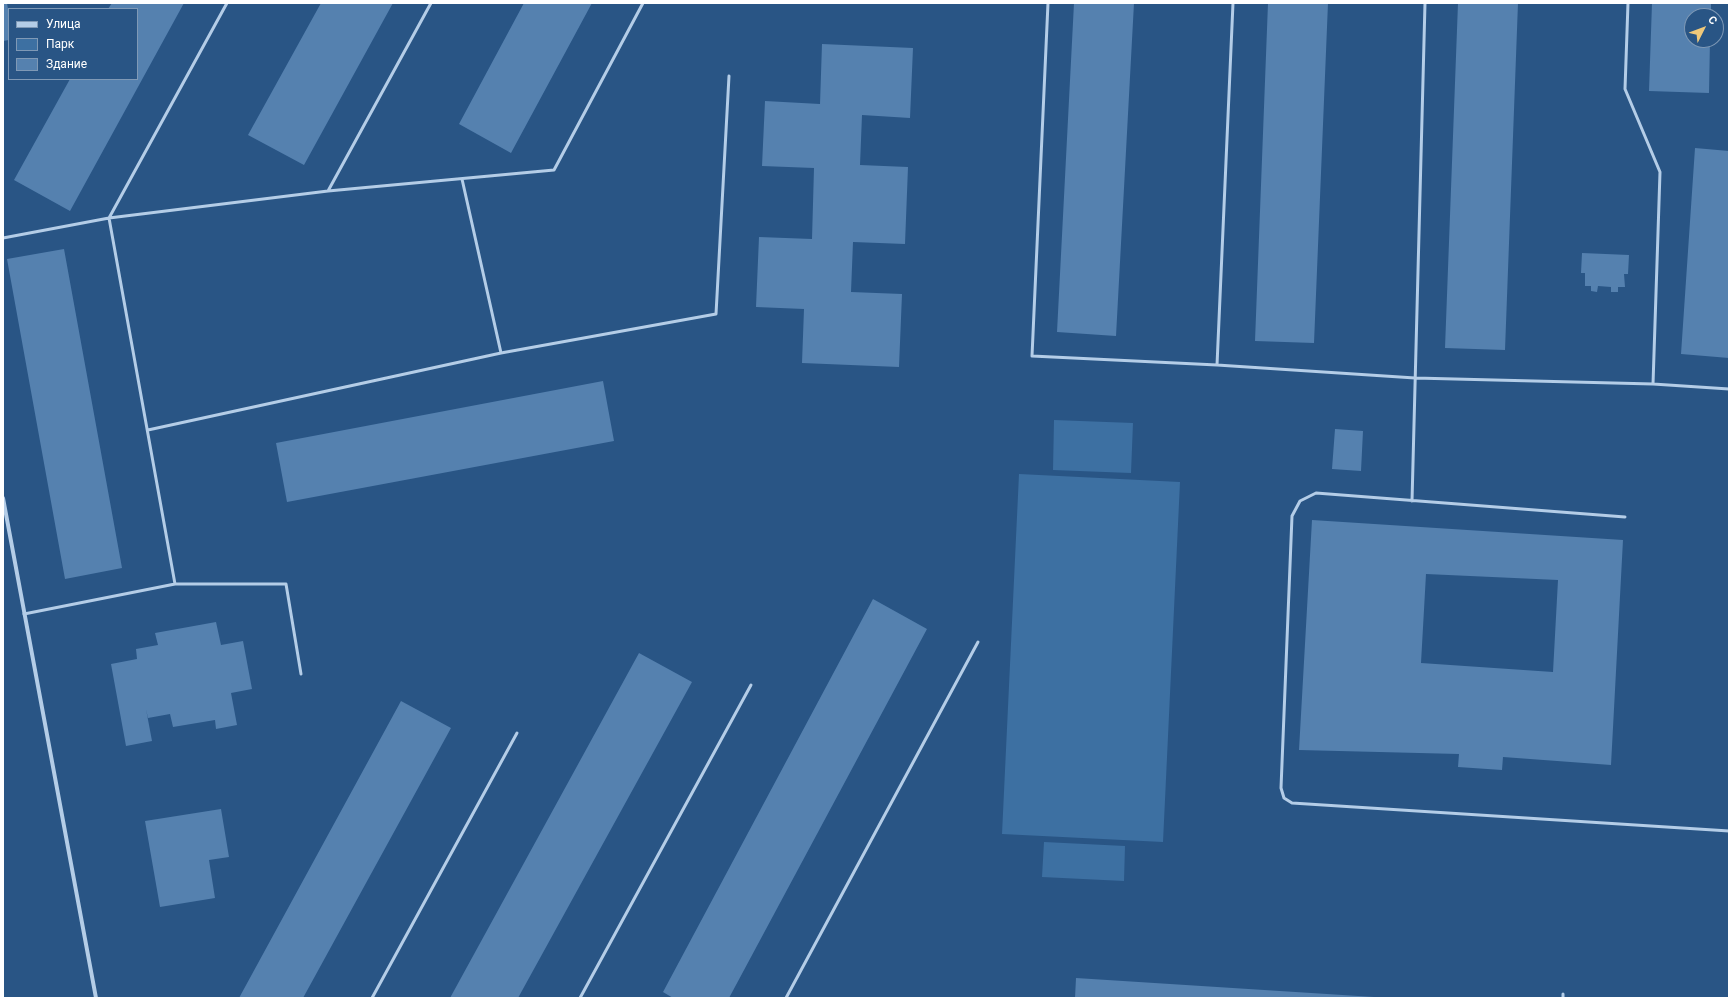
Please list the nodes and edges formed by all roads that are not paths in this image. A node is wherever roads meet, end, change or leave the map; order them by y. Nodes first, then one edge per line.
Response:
1 (227, 3) edge
2 (431, 3) edge
3 (643, 3) edge
4 (1048, 3) edge
5 (1233, 3) edge
6 (1425, 3) edge
7 (1628, 3) edge
8 (729, 76) dead end
9 (462, 179) junction
10 (328, 191) junction
11 (109, 218) junction
12 (3, 238) edge
13 (501, 353) junction
14 (1217, 365) junction
15 (1415, 378) junction
16 (1652, 384) junction
17 (1729, 389) edge
18 (148, 430) junction
19 (3, 498) edge
20 (1412, 501) junction
21 (1625, 517) dead end
22 (175, 584) junction
23 (24, 614) junction
24 (978, 642) dead end
25 (301, 674) dead end
26 (750, 685) dead end
27 (517, 733) dead end
28 (1729, 832) edge
29 (1563, 994) dead end
30 (96, 998) edge
31 (372, 998) edge
32 (580, 998) edge
33 (786, 998) edge
34 (1563, 998) edge

1 - 11 lane
2 - 10 lane
3 - 9 lane
4 - 14 lane
5 - 14 lane
6 - 15 lane
7 - 16 lane
8 - 13 lane
9 - 10 lane
9 - 13 lane
10 - 11 lane
11 - 12 lane
11 - 18 lane
13 - 18 lane
14 - 15 lane
15 - 16 lane
15 - 20 lane
16 - 17 lane
18 - 22 lane
19 - 23 street
20 - 21 lane
20 - 28 lane
22 - 23 lane
22 - 25 lane
23 - 30 street
24 - 33 lane
26 - 32 lane
27 - 31 lane
29 - 34 lane

